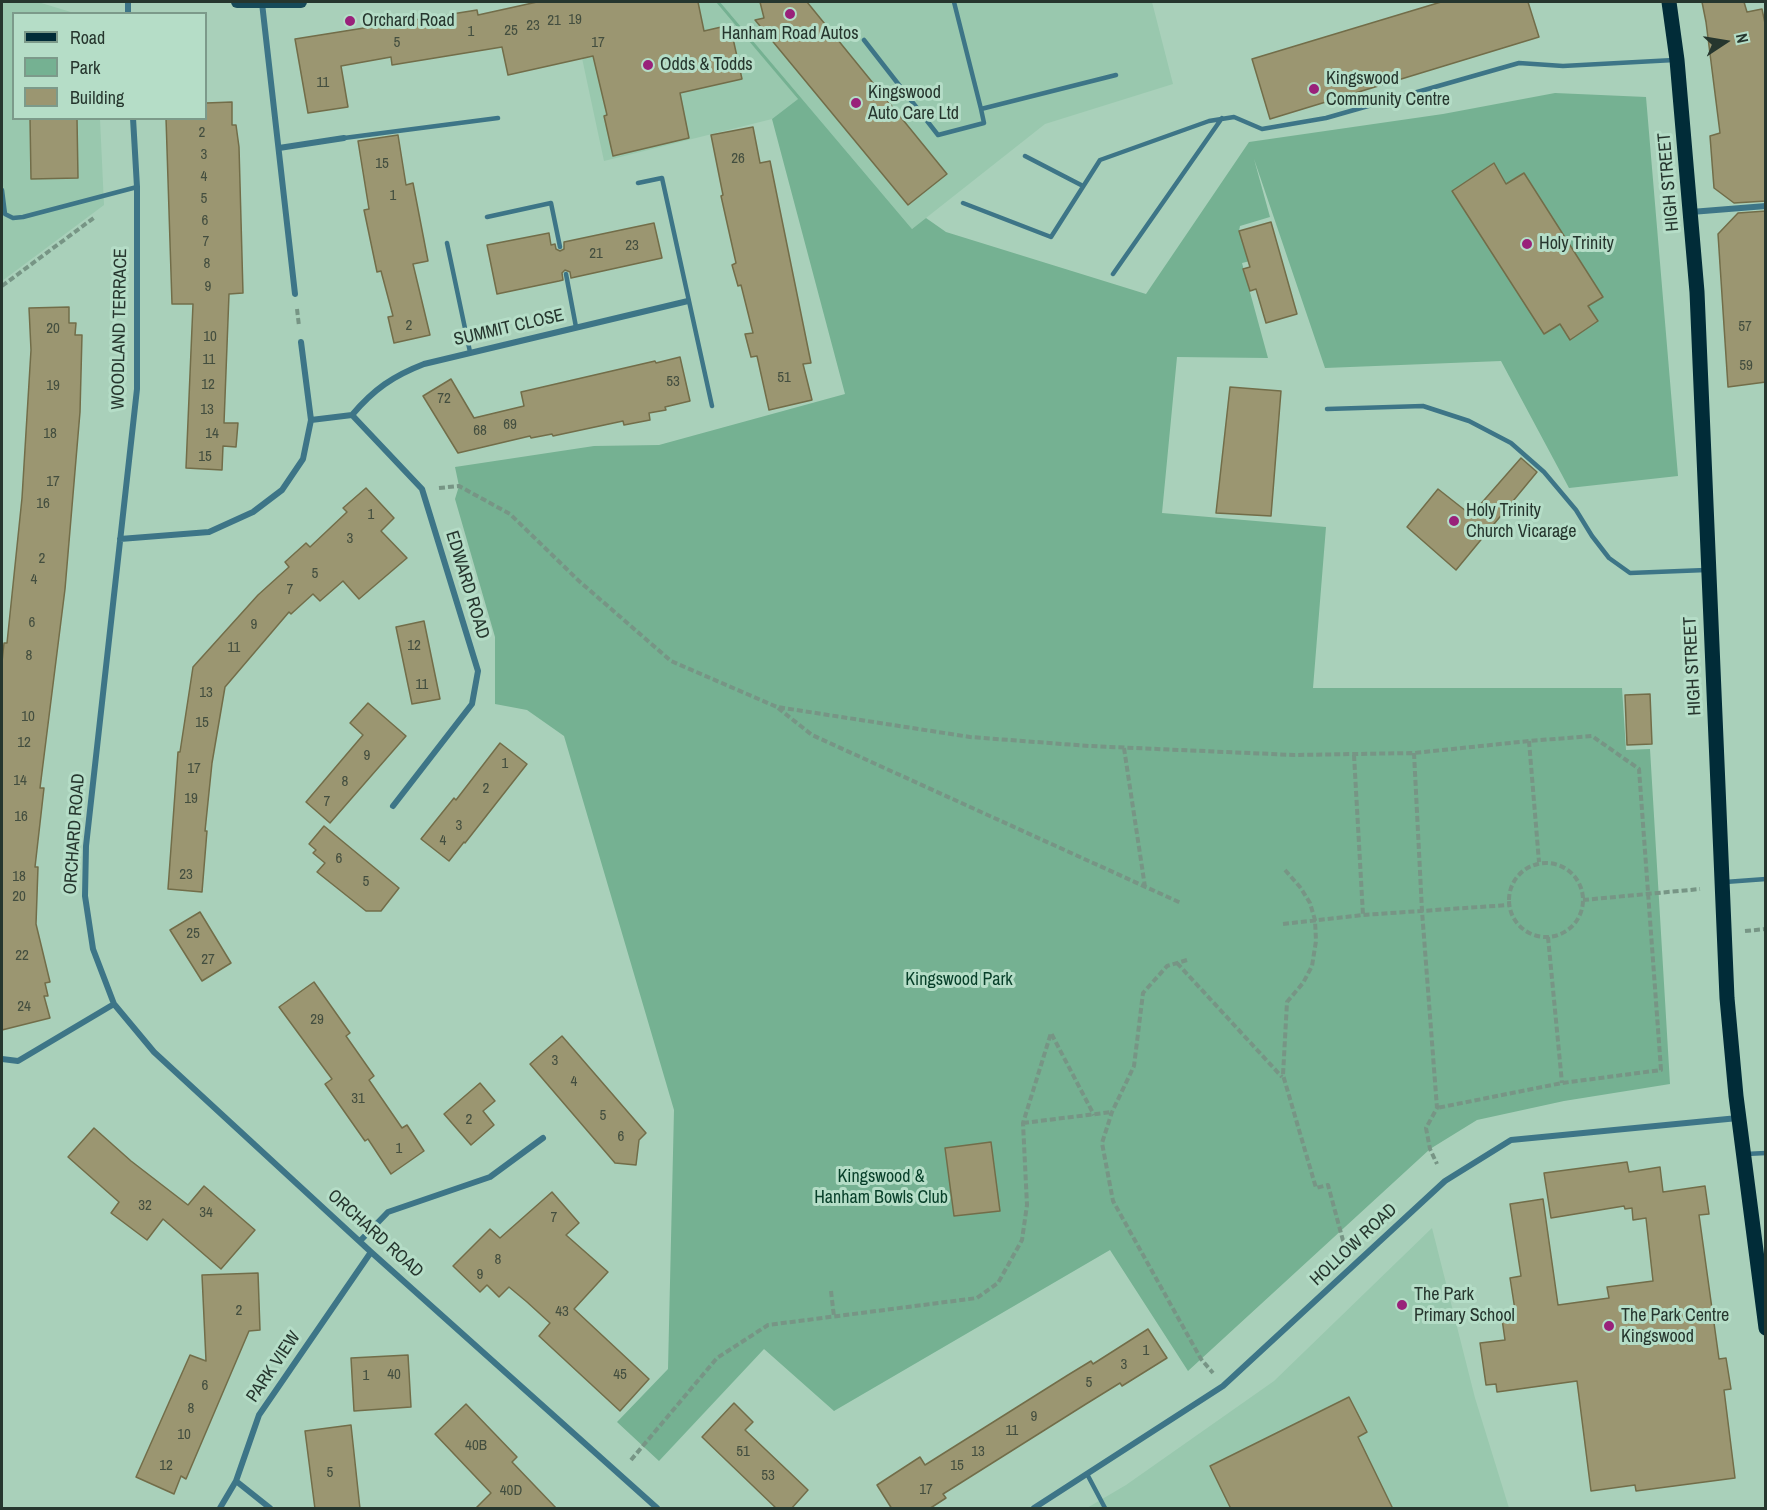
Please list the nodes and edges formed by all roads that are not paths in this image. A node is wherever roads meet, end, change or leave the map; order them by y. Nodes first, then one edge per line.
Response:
1 (237, 2) edge
2 (301, 2) edge
3 (954, 2) edge
4 (1669, 2) edge
5 (262, 3) edge
6 (864, 40) dead end
7 (1677, 60) junction
8 (1116, 75) dead end
9 (981, 109) junction
10 (498, 118) dead end
11 (1222, 118) junction
12 (134, 120) edge
13 (344, 138) joint
14 (279, 148) junction
15 (1025, 156) dead end
16 (638, 183) dead end
17 (1083, 186) junction
18 (137, 187) junction
19 (2, 190) edge
20 (963, 203) dead end
21 (1766, 206) edge
22 (1691, 212) junction
23 (488, 217) dead end
24 (447, 243) dead end
25 (560, 247) dead end
26 (566, 274) dead end
27 (1113, 274) dead end
28 (295, 294) road end
29 (688, 301) junction
30 (576, 327) junction
31 (301, 342) road end
32 (470, 352) junction
33 (712, 406) dead end
34 (1327, 409) dead end
35 (352, 415) junction
36 (311, 420) junction
37 (120, 539) junction
38 (1708, 570) junction
39 (393, 806) dead end
40 (1766, 879) edge
41 (1722, 884) junction
42 (114, 1004) junction
43 (2, 1059) edge
44 (1739, 1118) junction
45 (543, 1138) dead end
46 (1766, 1153) edge
47 (1743, 1154) junction
48 (360, 1241) junction
49 (371, 1252) junction
50 (1766, 1329) edge
51 (1087, 1474) junction
52 (236, 1481) junction
53 (220, 1509) edge
54 (270, 1509) edge
55 (657, 1509) edge
56 (1034, 1509) edge
57 (1105, 1509) edge

1 - 5 main road
2 - 5 main road
3 - 9 lane
4 - 7 main road, HIGH STREET
5 - 14 street
6 - 9 lane
7 - 11 lane
7 - 22 main road, HIGH STREET
8 - 9 lane
10 - 13 lane
11 - 17 lane
11 - 27 lane
12 - 18 street, WOODLAND TERRACE
13 - 14 street
14 - 28 street
15 - 17 lane
16 - 29 lane
17 - 20 lane
18 - 19 lane
18 - 37 street, WOODLAND TERRACE
21 - 22 street
22 - 38 main road, HIGH STREET
23 - 25 lane
24 - 32 lane
26 - 30 lane
29 - 30 street, SUMMIT CLOSE
29 - 33 lane
30 - 32 street, SUMMIT CLOSE
31 - 36 street
32 - 35 street, SUMMIT CLOSE
34 - 38 lane
35 - 36 street
35 - 39 street, EDWARD ROAD
36 - 37 street
37 - 42 street, ORCHARD ROAD
38 - 41 main road, HIGH STREET
40 - 41 lane
41 - 44 main road, HIGH STREET
42 - 43 street
42 - 48 street, ORCHARD ROAD
44 - 47 main road, HIGH STREET
44 - 51 street, HOLLOW ROAD
45 - 48 street
46 - 47 lane
47 - 50 main road, HIGH STREET
48 - 49 street, ORCHARD ROAD
49 - 52 street, PARK VIEW
49 - 55 street, ORCHARD ROAD
51 - 56 street, HOLLOW ROAD
51 - 57 lane
52 - 53 street, PARK VIEW
52 - 54 street

